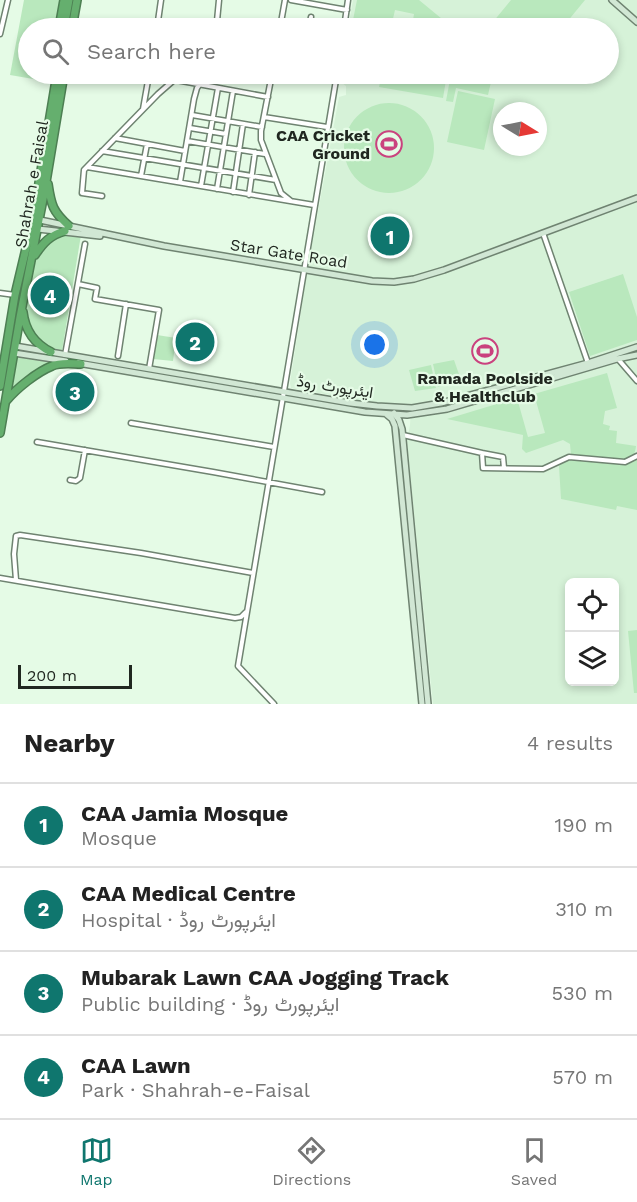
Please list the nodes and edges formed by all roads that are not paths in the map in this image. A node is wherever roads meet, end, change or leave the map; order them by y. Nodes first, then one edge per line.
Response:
1 (8, 0) edge
2 (64, 0) edge
3 (69, 0) edge
4 (161, 0) edge
5 (219, 0) edge
6 (285, 0) edge
7 (291, 0) edge
8 (348, 0) edge
9 (612, 0) edge
10 (77, 2) edge
11 (347, 10) junction
12 (61, 18) edge
13 (66, 18) edge
14 (74, 18) edge
15 (158, 18) edge
16 (217, 18) edge
17 (282, 18) edge
18 (346, 18) edge
19 (637, 22) edge
20 (0, 34) edge
21 (54, 84) edge
22 (62, 84) edge
23 (147, 84) edge
24 (169, 84) edge
25 (195, 84) edge
26 (270, 84) edge
27 (335, 84) edge
28 (200, 85) junction
29 (218, 88) junction
30 (233, 91) junction
31 (267, 97) junction
32 (143, 110) junction
33 (192, 115) junction
34 (264, 117) junction
35 (212, 119) junction
36 (228, 122) junction
37 (243, 124) junction
38 (190, 128) junction
39 (262, 128) junction
40 (327, 128) junction
41 (210, 132) junction
42 (226, 135) junction
43 (115, 138) junction
44 (188, 141) junction
45 (147, 144) junction
46 (208, 145) junction
47 (224, 147) junction
48 (239, 150) junction
49 (102, 151) junction
50 (185, 151) junction
51 (255, 152) junction
52 (266, 154) junction
53 (144, 158) junction
54 (183, 164) junction
55 (87, 167) junction
56 (204, 168) junction
57 (220, 171) junction
58 (236, 174) junction
59 (141, 176) junction
60 (252, 176) junction
61 (46, 179) junction
62 (276, 180) junction
63 (180, 182) junction
64 (201, 186) junction
65 (217, 189) junction
66 (233, 192) junction
67 (249, 195) junction
68 (102, 196) dead end
69 (637, 198) edge
70 (291, 201) junction
71 (314, 206) junction
72 (36, 219) junction
73 (38, 229) junction
74 (67, 229) junction
75 (543, 233) junction
76 (85, 244) dead end
77 (32, 258) junction
78 (304, 270) junction
79 (78, 284) junction
80 (0, 293) edge
81 (15, 295) junction
82 (24, 295) junction
83 (126, 304) junction
84 (637, 347) edge
85 (14, 349) junction
86 (51, 352) junction
87 (65, 355) junction
88 (637, 355) edge
89 (118, 356) dead end
90 (617, 359) junction
91 (588, 363) junction
92 (81, 364) junction
93 (149, 369) junction
94 (566, 371) junction
95 (637, 381) edge
96 (0, 386) edge
97 (283, 395) junction
98 (5, 402) junction
99 (386, 407) junction
100 (412, 411) junction
101 (386, 414) junction
102 (399, 416) junction
103 (131, 423) dead end
104 (395, 426) junction
105 (402, 432) junction
106 (0, 433) edge
107 (37, 442) dead end
108 (274, 447) junction
109 (85, 450) junction
110 (482, 453) junction
111 (637, 456) edge
112 (504, 468) junction
113 (70, 480) dead end
114 (268, 482) junction
115 (322, 492) dead end
116 (253, 573) junction
117 (0, 578) edge
118 (16, 580) junction
119 (246, 611) junction
120 (274, 704) edge
121 (422, 704) edge
122 (428, 704) edge

1 - 20 street
2 - 12 highway
3 - 13 highway
4 - 15 street
5 - 16 street
6 - 17 street
7 - 11 street
8 - 11 street
9 - 19 main road
10 - 14 highway
11 - 18 street
21 - 72 highway, Shahrah e Faisal
22 - 61 highway, Shahrah e Faisal
23 - 32 street
24 - 32 street
25 - 28 street
26 - 31 street
27 - 40 street
28 - 29 street
28 - 33 street
29 - 30 street
29 - 35 street
30 - 31 street
30 - 36 street
31 - 34 street
32 - 43 street
33 - 35 street
33 - 38 street
34 - 39 street
34 - 40 street
35 - 36 street
35 - 41 street
36 - 37 street
36 - 42 street
37 - 39 street
37 - 48 street
38 - 41 street
38 - 44 street
39 - 52 street
40 - 71 street
41 - 42 street
41 - 46 street
42 - 47 street
43 - 45 street
43 - 49 street
44 - 46 street
44 - 50 street
45 - 50 street
45 - 53 street
46 - 47 street
46 - 56 street
47 - 48 street
47 - 57 street
48 - 51 street
48 - 58 street
49 - 53 street
49 - 55 street
50 - 54 street
51 - 52 street
51 - 60 street
52 - 62 street
53 - 54 street
53 - 59 street
54 - 56 street
54 - 63 street
55 - 59 street
55 - 68 street
56 - 57 street
56 - 64 street
57 - 58 street
57 - 65 street
58 - 60 street
58 - 66 street
59 - 63 street
60 - 62 street
60 - 67 street
61 - 72 highway, Shahrah e Faisal
61 - 74 highway
62 - 70 street
63 - 64 street
64 - 65 street
65 - 66 street
66 - 67 street
67 - 70 street
69 - 75 main road, Star Gate Road
70 - 71 street
71 - 78 street
72 - 73 highway, Shahrah e Faisal
72 - 74 main road, Star Gate Road
72 - 81 highway
73 - 74 main road, Star Gate Road
73 - 77 highway, Shahrah e Faisal
74 - 77 highway
74 - 78 main road, Star Gate Road
75 - 78 main road, Star Gate Road
75 - 91 street
76 - 79 street
77 - 82 highway, Shahrah e Faisal
78 - 97 street
79 - 83 street
79 - 87 street
80 - 81 street
81 - 96 highway
82 - 85 highway
82 - 86 highway
83 - 89 street
83 - 93 street
84 - 91 main road
85 - 86 main road, ایئرپورٹ روڈ
85 - 92 main road, ایئرپورٹ روڈ
85 - 98 highway
86 - 87 main road, ایئرپورٹ روڈ
87 - 93 main road, ایئرپورٹ روڈ
88 - 90 main road
90 - 94 main road
90 - 95 street
91 - 94 main road
92 - 97 main road, ایئرپورٹ روڈ
92 - 98 highway
93 - 97 main road, ایئرپورٹ روڈ
94 - 100 main road
97 - 99 main road, ایئرپورٹ روڈ
97 - 101 main road, ایئرپورٹ روڈ
97 - 108 street
98 - 106 highway
99 - 100 main road
99 - 102 main road, ایئرپورٹ روڈ
100 - 102 main road, ایئرپورٹ روڈ
100 - 105 main road
101 - 102 main road, ایئرپورٹ روڈ
101 - 104 main road
102 - 104 main road
102 - 105 main road
103 - 108 street
104 - 121 main road
105 - 110 street
105 - 122 main road
107 - 109 street
108 - 114 street
109 - 113 street
109 - 114 street
110 - 112 street
110 - 112 street
111 - 112 street
114 - 115 street
114 - 116 street
116 - 118 street
116 - 119 street
117 - 118 street
118 - 119 street
119 - 120 street

